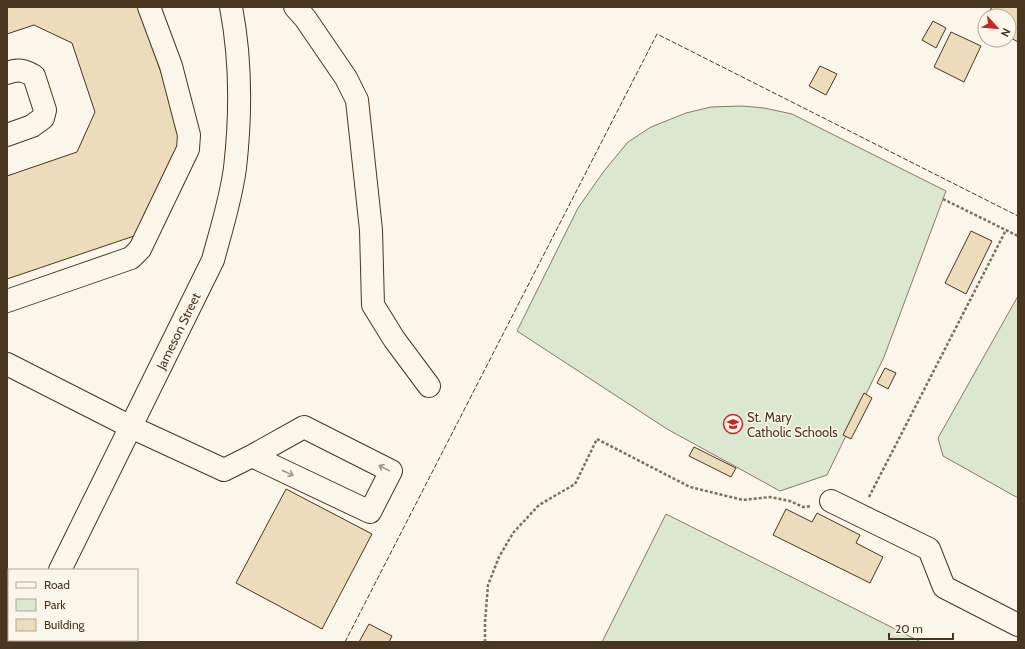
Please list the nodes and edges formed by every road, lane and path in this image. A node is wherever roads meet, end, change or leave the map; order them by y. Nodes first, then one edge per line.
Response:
1 (148, 7) edge
2 (231, 7) edge
3 (295, 7) edge
4 (7, 73) edge
5 (7, 135) edge
6 (943, 199) dead end
7 (1006, 230) junction
8 (1018, 236) edge
9 (7, 301) edge
10 (7, 364) edge
11 (429, 386) dead end
12 (132, 427) junction
13 (252, 456) junction
14 (831, 501) joint
15 (860, 516) junction
16 (61, 569) edge
17 (1018, 625) edge
18 (485, 642) edge

1 - 9 street
2 - 12 street, Jameson Street
3 - 11 street
4 - 5 street
6 - 7 path
7 - 8 path
7 - 15 path
10 - 12 street
12 - 13 street
12 - 16 street, Jameson Street
13 -> 13 street
14 - 15 street
14 - 18 path
15 - 17 street

